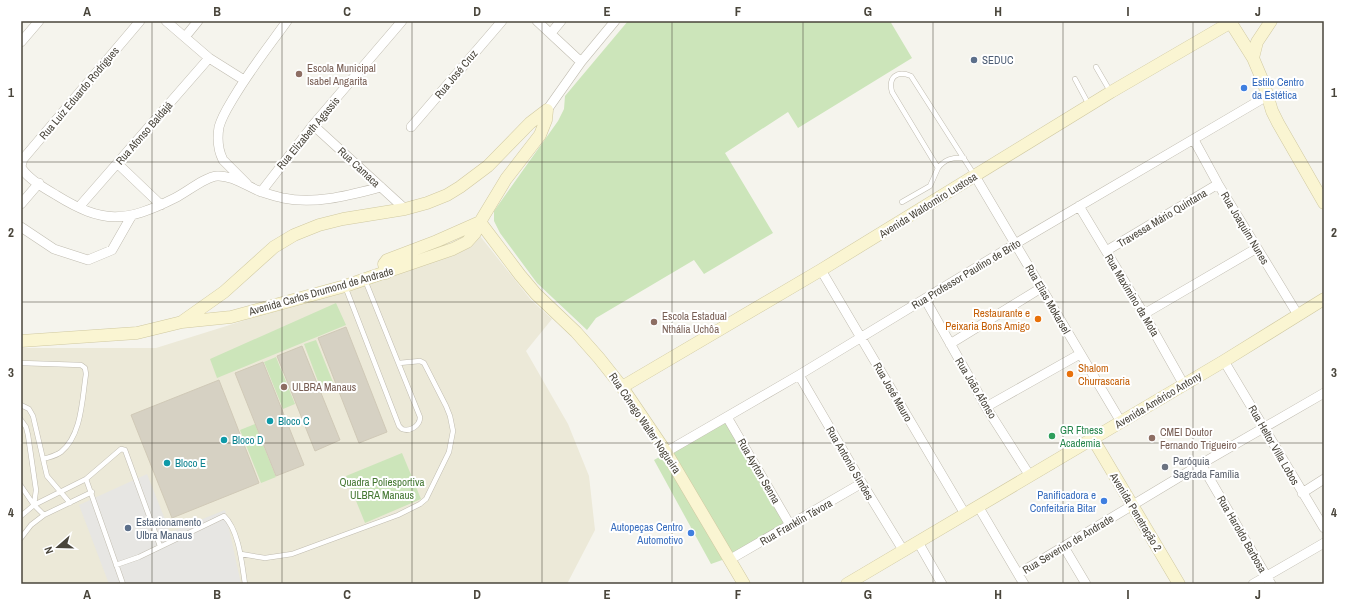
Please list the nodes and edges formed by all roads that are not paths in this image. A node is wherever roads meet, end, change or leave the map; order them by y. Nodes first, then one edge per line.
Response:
1 (39, 21) edge
2 (140, 21) edge
3 (166, 21) edge
4 (198, 21) edge
5 (287, 21) edge
6 (402, 21) edge
7 (502, 21) edge
8 (537, 21) edge
9 (561, 21) edge
10 (615, 21) edge
11 (1271, 21) edge
12 (1232, 22) edge
13 (551, 33) junction
14 (185, 37) junction
15 (21, 42) edge
16 (209, 58) junction
17 (1253, 58) junction
18 (581, 62) junction
19 (1096, 67) dead end
20 (1075, 79) dead end
21 (244, 80) junction
22 (1111, 92) junction
23 (1267, 96) junction
24 (1090, 106) junction
25 (547, 110) junction
26 (313, 125) junction
27 (411, 128) dead end
28 (1194, 140) junction
29 (964, 158) junction
30 (118, 164) junction
31 (21, 166) edge
32 (938, 168) junction
33 (975, 176) junction
34 (39, 183) junction
35 (1218, 184) junction
36 (249, 186) junction
37 (381, 187) junction
38 (261, 192) junction
39 (902, 202) dead end
40 (1324, 203) edge
41 (21, 204) edge
42 (161, 205) junction
43 (1079, 206) junction
44 (78, 207) junction
45 (405, 209) junction
46 (132, 215) junction
47 (480, 222) junction
48 (21, 227) edge
49 (1015, 244) junction
50 (1258, 248) junction
51 (1106, 251) junction
52 (822, 270) junction
53 (365, 280) junction
54 (345, 286) junction
55 (1041, 288) junction
56 (924, 299) junction
57 (1324, 299) edge
58 (1144, 314) junction
59 (1298, 315) junction
60 (182, 322) junction
61 (860, 337) junction
62 (21, 341) edge
63 (950, 344) junction
64 (1080, 354) junction
65 (1224, 362) junction
66 (21, 363) edge
67 (399, 363) junction
68 (799, 374) junction
69 (1184, 385) junction
70 (622, 387) junction
71 (1324, 393) edge
72 (21, 405) edge
73 (986, 407) junction
74 (728, 417) junction
75 (21, 420) edge
76 (1121, 422) junction
77 (1264, 427) junction
78 (1093, 439) junction
79 (666, 452) junction
80 (43, 459) junction
81 (1201, 464) junction
82 (1030, 476) junction
83 (86, 479) junction
84 (1324, 479) edge
85 (862, 483) junction
86 (21, 486) edge
87 (62, 492) junction
88 (92, 492) junction
89 (1302, 493) junction
90 (70, 503) junction
91 (34, 505) junction
92 (1132, 505) junction
93 (978, 506) junction
94 (965, 514) junction
95 (44, 515) junction
96 (21, 516) edge
97 (790, 525) junction
98 (1324, 528) edge
99 (21, 538) edge
100 (918, 542) junction
101 (1324, 542) edge
102 (160, 546) junction
103 (1064, 547) junction
104 (903, 550) junction
105 (241, 554) junction
106 (729, 560) junction
107 (116, 565) junction
108 (1018, 574) junction
109 (1269, 580) edge
110 (123, 584) edge
111 (245, 584) edge
112 (744, 584) edge
113 (847, 584) edge
114 (942, 584) edge
115 (1024, 584) edge
116 (1086, 584) edge
117 (1179, 584) edge
118 (1253, 584) edge

1 - 15 street
2 - 31 street, Rua Luiz Eduardo Rodrigues
3 - 14 street
4 - 14 street
5 - 21 street
6 - 26 street, Rua Elizabeth Agassis
7 - 27 street, Rua José Cruz
8 - 13 street
9 - 13 street
10 - 18 street, Avenida Carlos Drumond de Andrade
11 - 17 street
12 - 17 street
12 - 22 street, Avenida Waldomiro Lustosa
13 - 18 street
14 - 16 street
16 - 21 street
16 - 30 street, Rua Afonso Baldajá
17 - 23 street
18 - 25 street, Avenida Carlos Drumond de Andrade
19 - 22 lane
20 - 24 lane
21 - 36 street
22 - 24 street, Avenida Waldomiro Lustosa
23 - 28 street, Rua Professor Paulino de Brito
23 - 40 street
24 - 33 street, Avenida Waldomiro Lustosa
25 - 45 street, Avenida Carlos Drumond de Andrade
25 - 47 street, Avenida Carlos Drumond de Andrade
26 - 37 street, Rua Camaca
26 - 38 street, Rua Elizabeth Agassis
28 - 35 street, Rua Joaquim Nunes
28 - 43 street, Rua Professor Paulino de Brito
29 - 32 lane
29 - 32 lane
29 - 33 lane
30 - 42 street
30 - 44 street, Rua Afonso Baldajá
31 - 34 street
32 - 39 lane
33 - 49 street, Rua Elias Mokarsel
33 - 52 street, Avenida Waldomiro Lustosa
34 - 41 street
34 - 44 street
35 - 50 street, Rua Joaquim Nunes
35 - 51 street, Travessa Mário Quintana
36 - 38 street
36 - 42 street
37 - 38 street
37 - 45 street, Rua Camaca
42 - 46 street
43 - 49 street, Rua Professor Paulino de Brito
43 - 51 street, Rua Maximino da Mota
44 - 46 street
45 - 60 street, Avenida Carlos Drumond de Andrade
46 - 48 street
47 - 53 street, Avenida Carlos Drumond de Andrade
47 - 70 street, Rua Cônego Walter Nogueira
49 - 55 street, Rua Elias Mokarsel
49 - 56 street, Rua Professor Paulino de Brito
50 - 58 street
50 - 59 street, Rua Joaquim Nunes
51 - 58 street, Rua Maximino da Mota
52 - 61 street, Rua José Mauro
52 - 70 street, Avenida Waldomiro Lustosa
53 - 54 street, Avenida Carlos Drumond de Andrade
53 - 67 lane
54 - 60 street, Avenida Carlos Drumond de Andrade
54 - 67 lane
55 - 63 street
55 - 64 street, Rua Elias Mokarsel
56 - 61 street, Rua Professor Paulino de Brito
56 - 63 street, Rua João Afonso
57 - 59 street, Avenida Américo Antony
58 - 69 street, Rua Maximino da Mota
59 - 65 street, Avenida Américo Antony
60 - 62 street, Avenida Carlos Drumond de Andrade
61 - 68 street, Rua Professor Paulino de Brito
61 - 94 street, Rua José Mauro
63 - 73 street, Rua João Afonso
64 - 73 street
64 - 76 street, Rua Elias Mokarsel
65 - 69 street, Avenida Américo Antony
65 - 77 street, Rua Heltor Villa Lobos
66 - 80 lane
67 - 105 lane
68 - 74 street, Rua Professor Paulino de Brito
68 - 85 street, Rua Antonio Simões
69 - 76 street, Avenida Américo Antony
70 - 79 street, Rua Cônego Walter Nogueira
71 - 77 street, Rua Severino de Andrade
72 - 80 lane
73 - 82 street, Rua João Afonso
74 - 79 street, Rua Professor Paulino de Brito
74 - 97 street, Rua Ayrton Senna
75 - 91 lane
76 - 78 street, Avenida Américo Antony
77 - 81 street, Rua Severino de Andrade
77 - 89 street, Rua Heltor Villa Lobos
78 - 82 street, Avenida Américo Antony
78 - 92 street, Avenida Penetração 2
79 - 106 street, Rua Cônego Walter Nogueira
80 - 87 lane
81 - 92 street, Rua Severino de Andrade
81 - 109 street, Rua Haroldo Barbosa
82 - 93 street, Avenida Américo Antony
83 - 87 lane
83 - 88 lane
83 - 102 lane
84 - 89 street
85 - 97 street, Rua Franklin Távora
85 - 104 street, Rua Antonio Simões
86 - 91 lane
87 - 90 lane
87 - 91 lane
88 - 90 lane
88 - 107 lane
89 - 98 street, Rua Heltor Villa Lobos
90 - 95 lane
91 - 95 lane
91 - 96 lane
92 - 103 street, Rua Severino de Andrade
92 - 117 street, Avenida Penetração 2
93 - 94 street, Avenida Américo Antony
93 - 108 street
94 - 100 street, Avenida Américo Antony
95 - 99 lane
97 - 106 street, Rua Franklin Távora
100 - 104 street, Avenida Américo Antony
100 - 114 street
101 - 109 street
102 - 105 lane
102 - 107 lane
103 - 108 street, Rua Severino de Andrade
103 - 116 street
104 - 113 street, Avenida Américo Antony
105 - 111 lane
106 - 112 street, Rua Cônego Walter Nogueira
107 - 110 lane
108 - 115 street
109 - 118 street

